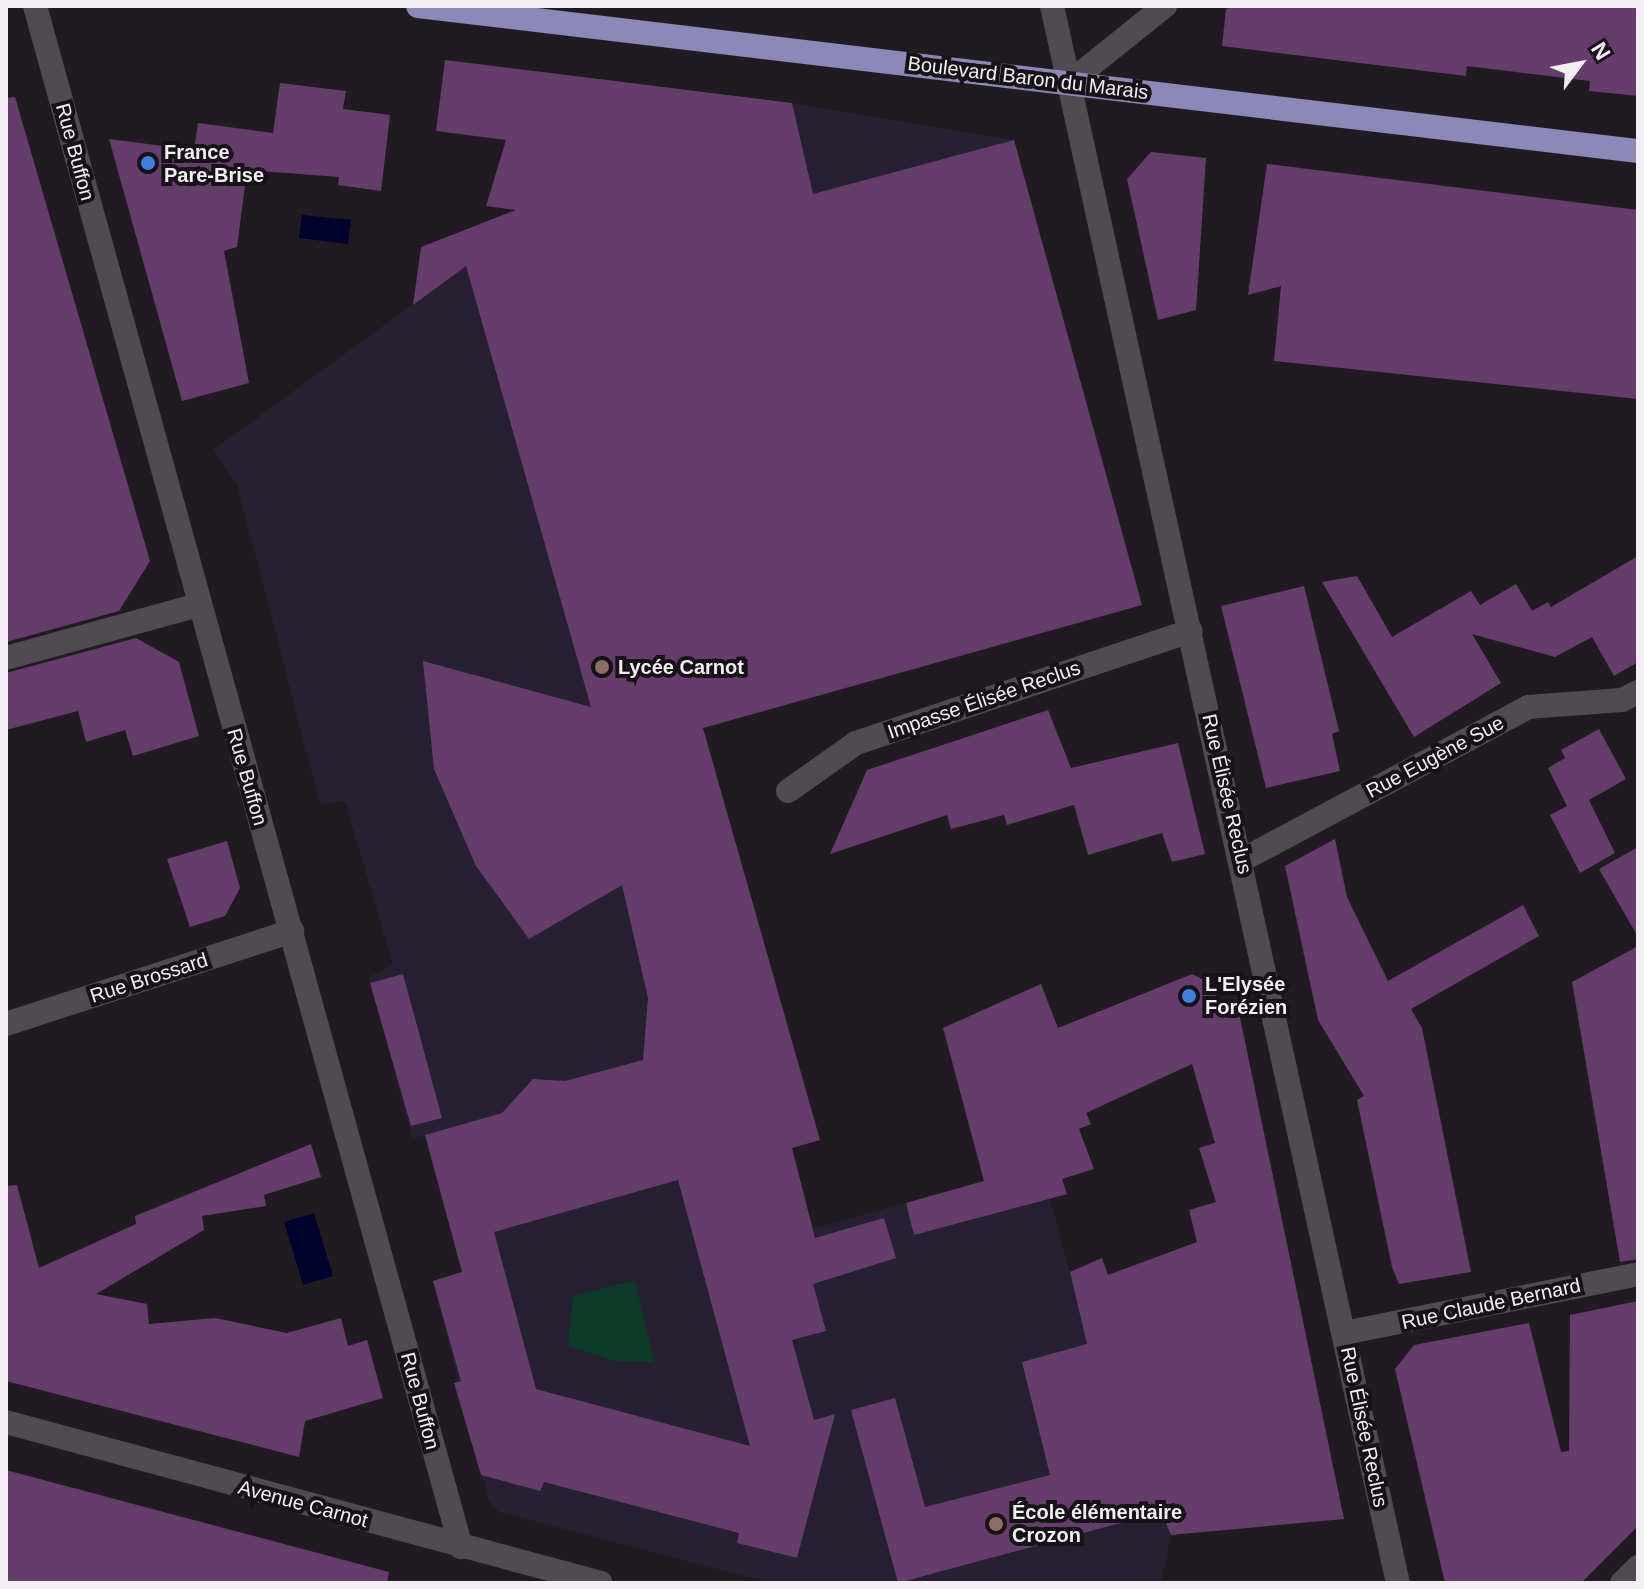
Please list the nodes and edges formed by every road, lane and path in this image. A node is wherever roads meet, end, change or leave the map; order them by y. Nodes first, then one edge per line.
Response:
1 (35, 6) edge
2 (418, 6) edge
3 (1052, 6) edge
4 (1165, 6) edge
5 (1070, 82) junction
6 (1638, 151) edge
7 (198, 605) junction
8 (1191, 631) junction
9 (6, 658) edge
10 (1638, 692) edge
11 (788, 791) dead end
12 (1242, 860) junction
13 (292, 931) junction
14 (6, 1024) edge
15 (1638, 1274) edge
16 (1344, 1333) junction
17 (6, 1422) edge
18 (461, 1547) junction
19 (1638, 1567) edge
20 (601, 1583) edge
21 (1398, 1583) edge
22 (1622, 1583) edge

1 - 7 street, Rue Buffon
2 - 5 main road, Boulevard Baron du Marais
3 - 5 street, Rue Élisée Reclus
4 - 5 street
5 - 6 main road, Boulevard Baron du Marais
5 - 8 street, Rue Élisée Reclus
7 - 9 street
7 - 13 street, Rue Buffon
8 - 11 street, Impasse Élisée Reclus
8 - 12 street, Rue Élisée Reclus
10 - 12 street, Rue Eugène Sue
12 - 16 street, Rue Élisée Reclus
13 - 14 street, Rue Brossard
13 - 18 street, Rue Buffon
15 - 16 street, Rue Claude Bernard
16 - 21 street, Rue Élisée Reclus
17 - 18 street, Avenue Carnot
18 - 20 street, Avenue Carnot
19 - 22 street

